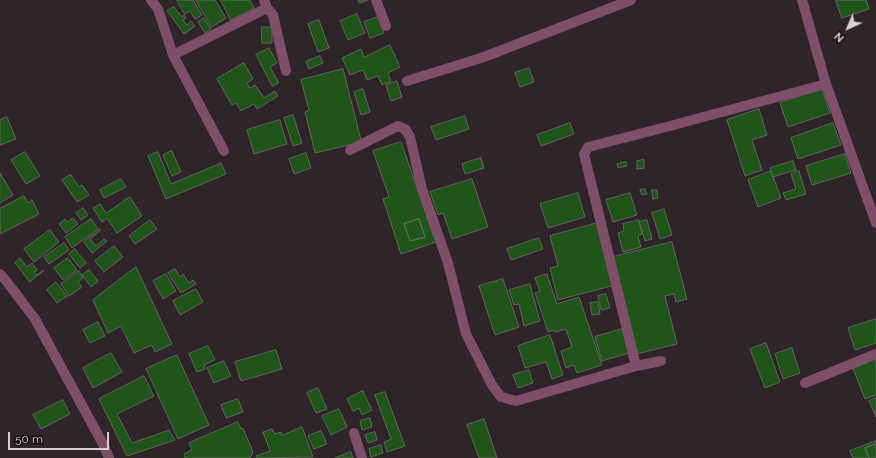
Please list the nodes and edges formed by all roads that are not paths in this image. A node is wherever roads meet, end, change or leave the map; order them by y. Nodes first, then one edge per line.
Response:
1 (151, 0) edge
2 (376, 0) edge
3 (631, 0) edge
4 (802, 0) edge
5 (266, 4) edge
6 (386, 26) dead end
7 (173, 55) junction
8 (286, 71) dead end
9 (407, 81) dead end
10 (826, 84) junction
11 (350, 150) dead end
12 (224, 151) dead end
13 (876, 223) edge
14 (0, 274) edge
15 (876, 354) edge
16 (661, 360) dead end
17 (636, 366) junction
18 (805, 383) dead end
19 (354, 433) dead end
20 (109, 458) edge
21 (362, 458) edge

1 - 7 street
2 - 6 street
3 - 9 street
4 - 10 street
5 - 7 street
5 - 8 street
7 - 12 street
10 - 13 street
10 - 17 street
11 - 17 street
14 - 20 street
15 - 18 street
16 - 17 street
19 - 21 street

